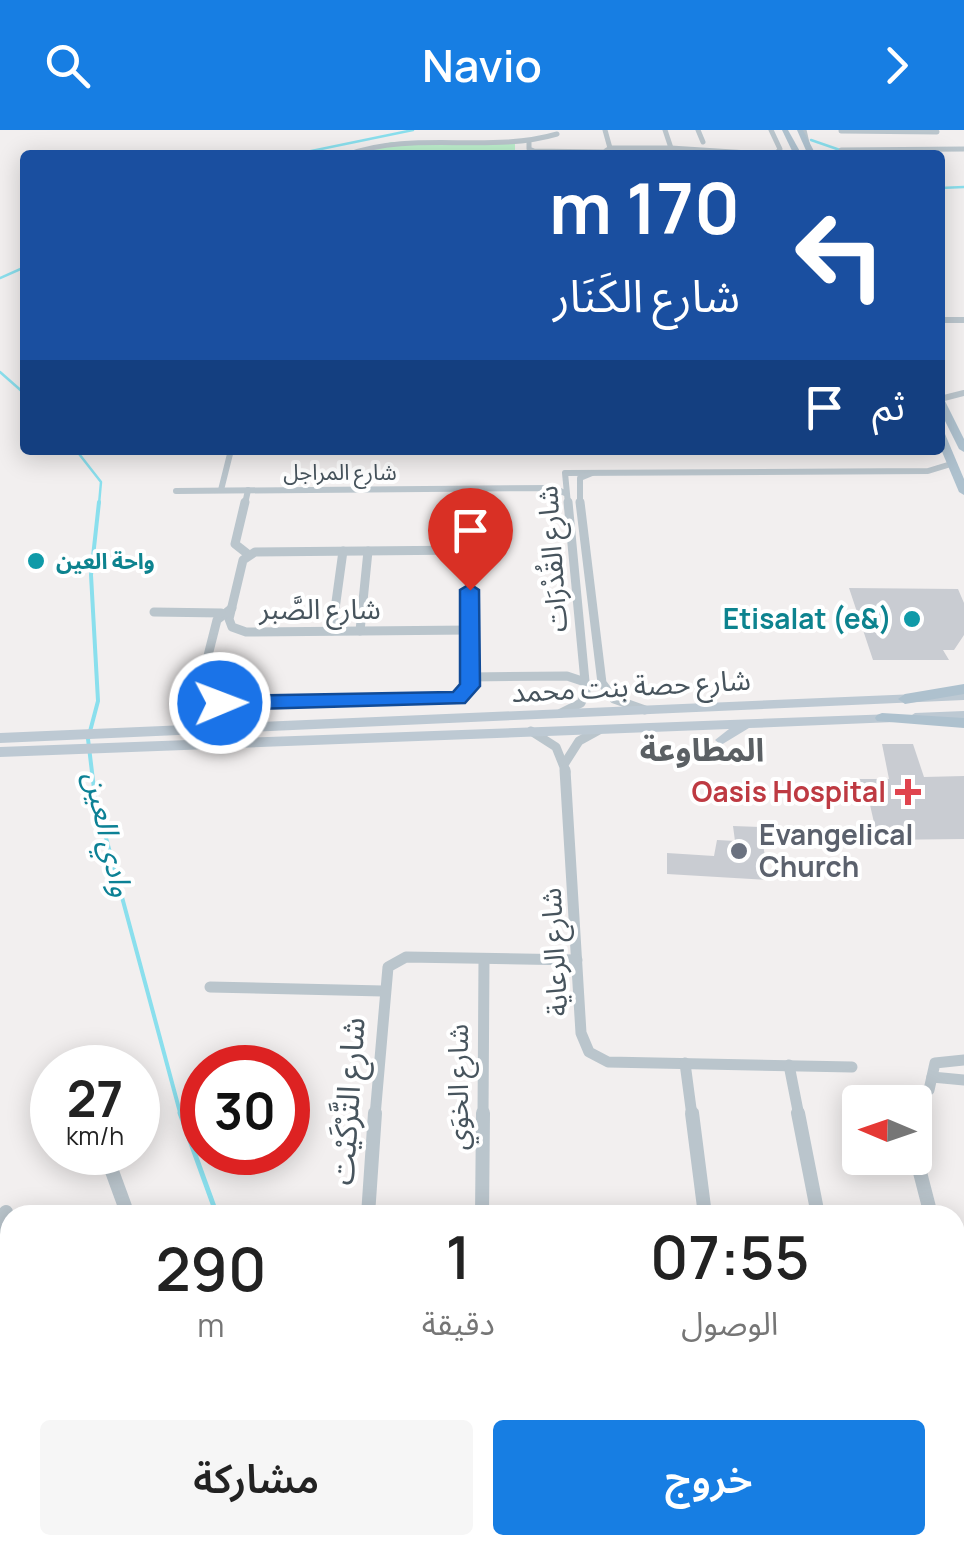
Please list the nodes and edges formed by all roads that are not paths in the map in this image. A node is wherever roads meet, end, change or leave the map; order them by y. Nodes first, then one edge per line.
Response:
1 (604, 130) edge
2 (665, 130) edge
3 (698, 130) edge
4 (937, 132) edge
5 (557, 134) dead end
6 (842, 139) edge
7 (529, 141) junction
8 (703, 142) dead end
9 (609, 146) junction
10 (670, 146) junction
11 (864, 149) junction
12 (964, 149) edge
13 (353, 150) edge
14 (532, 150) edge
15 (606, 150) edge
16 (724, 150) edge
17 (948, 387) dead end
18 (964, 391) edge
19 (945, 410) edge
20 (945, 439) edge
21 (945, 445) edge
22 (964, 449) edge
23 (230, 455) edge
24 (951, 464) junction
25 (964, 473) edge
26 (577, 477) junction
27 (564, 482) junction
28 (469, 488) junction
29 (553, 488) junction
30 (220, 490) junction
31 (248, 490) junction
32 (176, 491) dead end
33 (964, 492) edge
34 (565, 493) junction
35 (368, 550) junction
36 (470, 550) junction
37 (342, 551) junction
38 (248, 555) junction
39 (232, 608) junction
40 (154, 612) dead end
41 (221, 614) junction
42 (470, 630) junction
43 (332, 631) junction
44 (360, 631) junction
45 (582, 646) junction
46 (598, 646) junction
47 (584, 668) junction
48 (567, 676) junction
49 (470, 677) junction
50 (586, 682) junction
51 (964, 693) edge
52 (906, 699) joint
53 (646, 710) junction
54 (558, 714) junction
55 (964, 715) edge
56 (882, 718) junction
57 (747, 723) junction
58 (964, 723) edge
59 (605, 728) junction
60 (530, 731) junction
61 (0, 738) edge
62 (167, 738) junction
63 (722, 740) dead end
64 (0, 752) edge
65 (566, 762) junction
66 (484, 959) junction
67 (577, 960) junction
68 (210, 986) dead end
69 (383, 991) junction
70 (964, 1060) edge
71 (685, 1063) junction
72 (790, 1065) junction
73 (852, 1067) dead end
74 (932, 1077) junction
75 (964, 1080) edge
76 (929, 1085) edge
77 (113, 1175) edge
78 (921, 1175) edge
79 (124, 1205) edge
80 (369, 1205) edge
81 (482, 1205) edge
82 (704, 1205) edge
83 (816, 1205) edge
84 (928, 1205) edge

1 - 9 street
2 - 10 street
3 - 8 street
4 - 6 street
5 - 7 street
6 - 11 street
6 - 11 street
7 - 13 street
7 - 14 street
9 - 10 street
9 - 15 street
10 - 16 street
11 - 12 street
17 - 18 street
19 - 22 main road
20 - 25 main road
21 - 24 main road
23 - 30 street
24 - 26 street, شارع القُدْرَات
24 - 33 main road
26 - 27 street, شارع القُدْرَات
26 - 46 street, شارع القُدْرَات
27 - 29 street, شارع المراجل
27 - 34 street, شارع القُدْرَات
28 - 29 street, شارع المراجل
28 - 31 street, شارع المراجل
28 - 36 street
29 - 34 street, شارع المراجل
30 - 31 street, شارع المراجل
30 - 32 street, شارع المراجل
31 - 38 street, شارع المراجل
34 - 45 street, شارع القُدْرَات
35 - 36 street, شارع الصَّبر
35 - 37 street, شارع الصَّبر
35 - 44 street
36 - 42 street
37 - 38 street, شارع الصَّبر
37 - 43 street
38 - 39 street, شارع الصَّبر
39 - 41 street
39 - 43 street, شارع الصَّبر
40 - 41 street
41 - 49 street
42 - 44 street, شارع الصَّبر
42 - 49 street
43 - 44 street, شارع الصَّبر
45 - 46 street
45 - 47 street, شارع القُدْرَات
46 - 53 street, شارع القُدْرَات
47 - 48 street
47 - 50 street, شارع القُدْرَات
48 - 49 street
48 - 50 street
50 - 54 street
51 - 52 main road
52 - 53 main road, شارع حصة بنت محمد
53 - 54 main road, شارع حصة بنت محمد
54 - 62 main road, شارع حصة بنت محمد
55 - 56 main road, شارع حصة بنت محمد
56 - 57 main road, شارع حصة بنت محمد
56 - 58 main road
57 - 59 main road, شارع حصة بنت محمد
57 - 63 main road
59 - 60 main road, شارع حصة بنت محمد
59 - 65 street
60 - 62 main road, شارع حصة بنت محمد
60 - 65 street
61 - 62 main road, شارع حصة بنت محمد
62 - 64 main road, شارع حصة بنت محمد
65 - 67 street, شارع الرعاية
66 - 67 street, شارع التَّرْكَيْت
66 - 69 street, شارع التَّرْكَيْت
66 - 81 street, شارع الخوَي
67 - 71 street, شارع الرعاية
68 - 69 street, شارع التَّرْكَيْت
69 - 80 street, شارع التَّرْكَيْت
70 - 74 street
71 - 72 street, شارع الرعاية
71 - 82 street
72 - 73 street, شارع الرعاية
72 - 83 street
74 - 75 street
74 - 76 street
77 - 79 street
78 - 84 street

